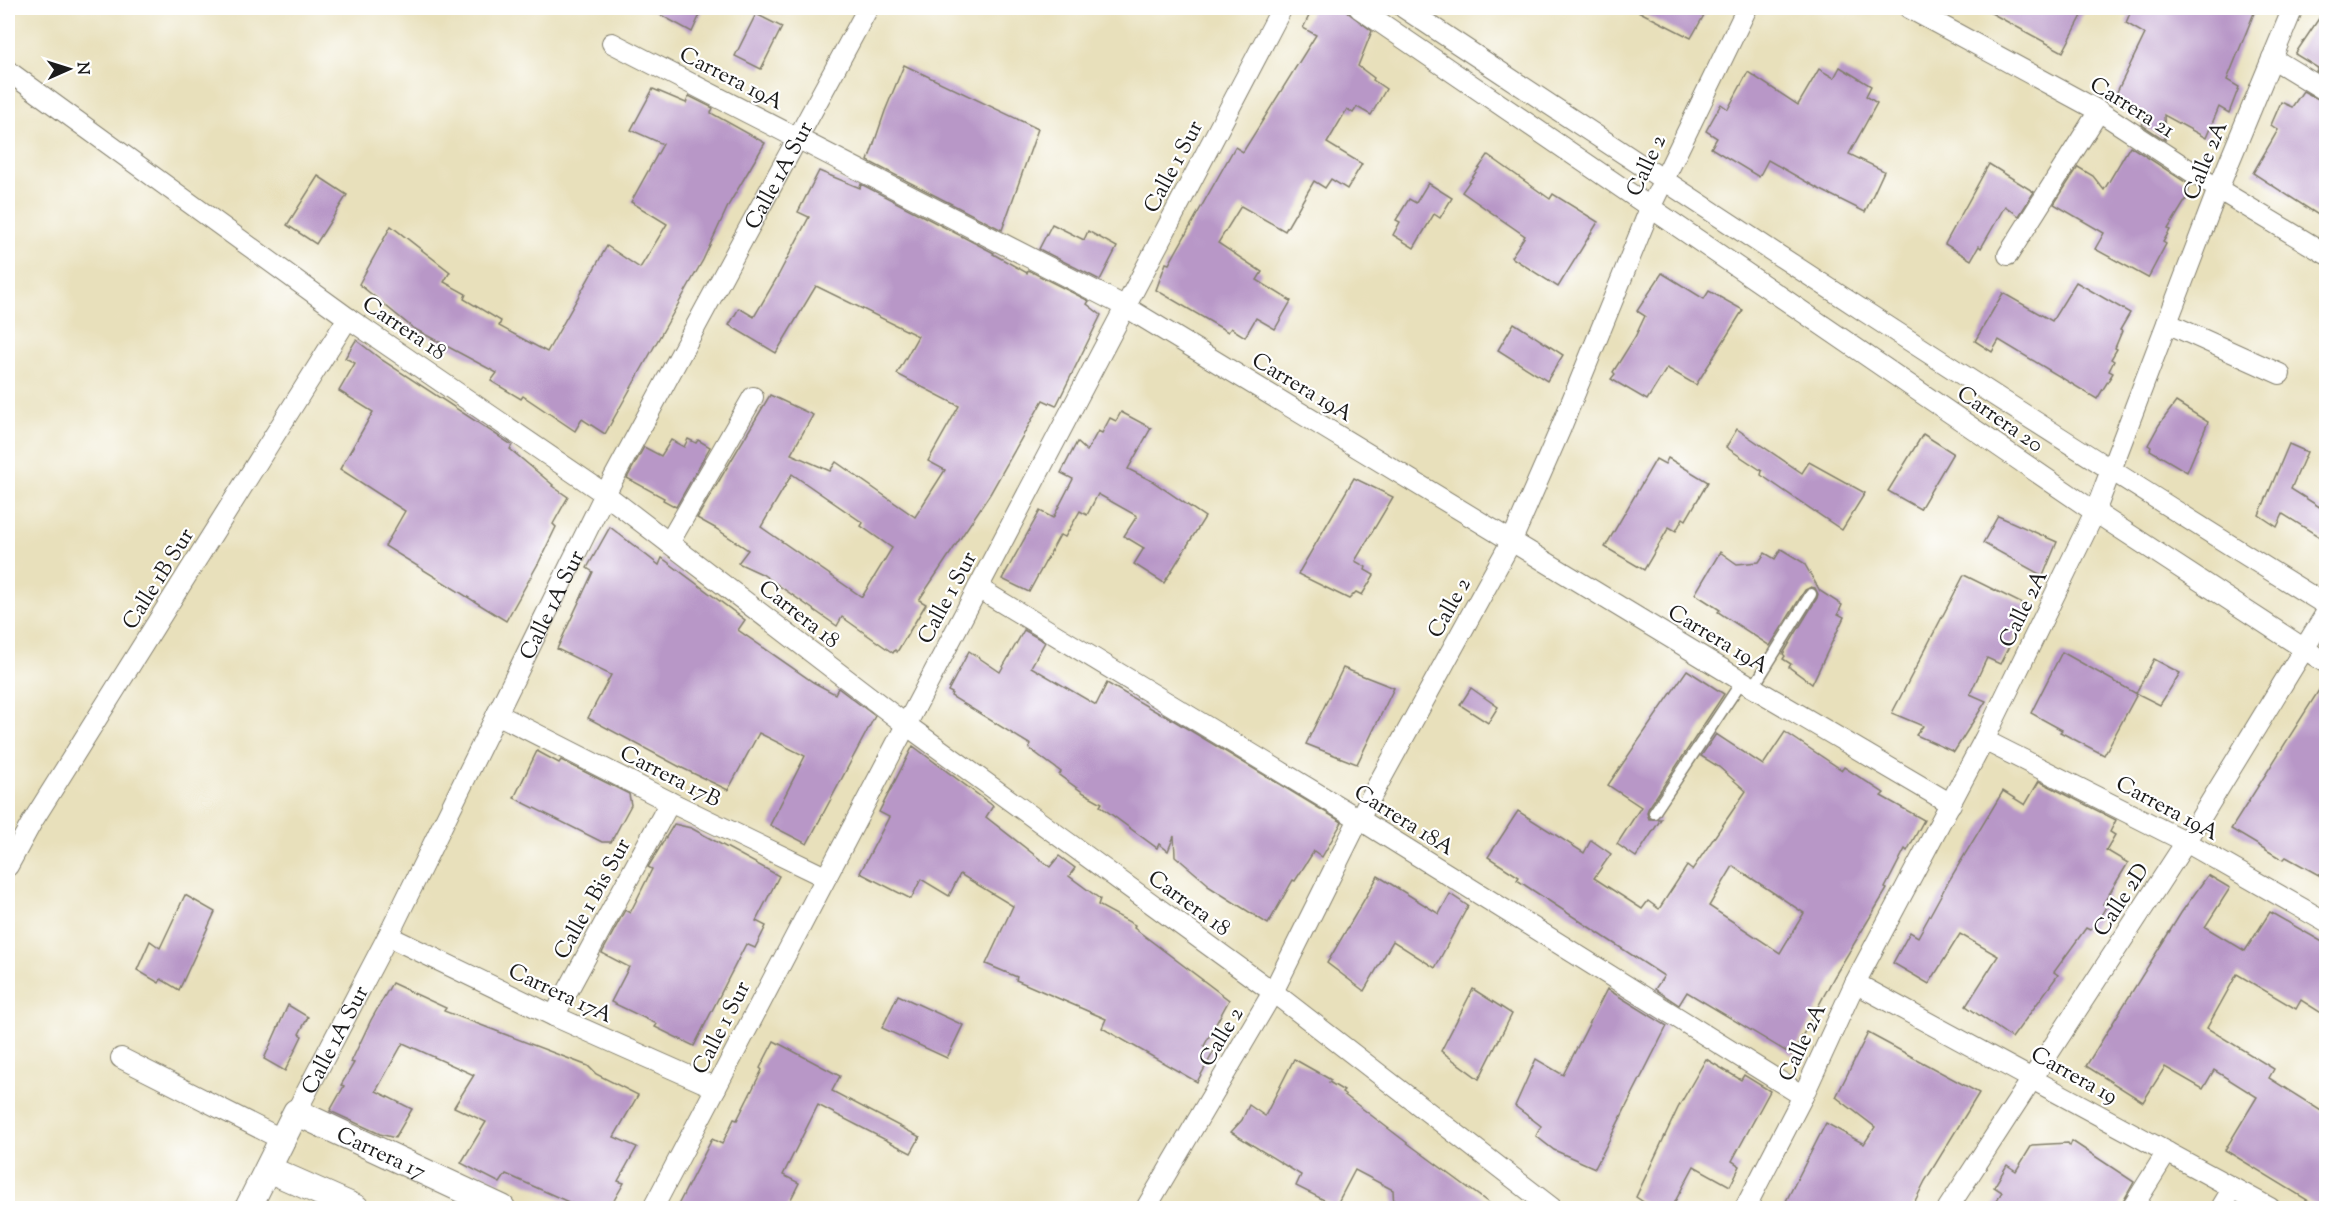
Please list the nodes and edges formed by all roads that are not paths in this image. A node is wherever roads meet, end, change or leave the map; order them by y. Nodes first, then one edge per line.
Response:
1 (868, 8) edge
2 (1282, 8) edge
3 (1359, 8) edge
4 (1404, 8) edge
5 (1747, 8) edge
6 (1909, 8) edge
7 (2293, 8) edge
8 (612, 43) dead end
9 (2272, 58) junction
10 (8, 71) edge
11 (2326, 91) edge
12 (2099, 111) junction
13 (797, 137) junction
14 (1664, 180) junction
15 (2218, 189) junction
16 (1652, 206) junction
17 (2326, 254) edge
18 (2008, 255) dead end
19 (1125, 307) junction
20 (348, 318) junction
21 (2167, 323) junction
22 (2280, 374) dead end
23 (753, 397) dead end
24 (2110, 471) junction
25 (605, 494) junction
26 (2096, 512) junction
27 (1512, 540) junction
28 (669, 543) junction
29 (978, 588) junction
30 (1811, 594) dead end
31 (2326, 605) edge
32 (2326, 613) edge
33 (2305, 649) junction
34 (2326, 663) edge
35 (1748, 683) junction
36 (497, 714) junction
37 (905, 724) junction
38 (1984, 740) junction
39 (670, 802) junction
40 (1951, 804) junction
41 (1654, 813) dead end
42 (1359, 819) junction
43 (2186, 842) junction
44 (8, 866) edge
45 (825, 877) junction
46 (2326, 922) edge
47 (388, 936) junction
48 (1855, 983) junction
49 (1273, 992) junction
50 (554, 1016) junction
51 (121, 1058) dead end
52 (2032, 1078) junction
53 (716, 1088) junction
54 (1803, 1096) junction
55 (296, 1112) junction
56 (281, 1139) junction
57 (2168, 1152) junction
58 (268, 1169) junction
59 (2233, 1188) junction
60 (248, 1209) edge
61 (356, 1209) edge
62 (502, 1209) edge
63 (653, 1209) edge
64 (1146, 1209) edge
65 (1552, 1209) edge
66 (1745, 1209) edge
67 (1948, 1209) edge
68 (2132, 1209) edge
69 (2221, 1209) edge
70 (2270, 1209) edge

1 - 13 street, Calle 1A Sur
2 - 19 street, Calle 1 Sur
3 - 16 street, Carrera 20
4 - 14 street, Carrera 20
5 - 14 street, Calle 2
6 - 12 street, Carrera 21
7 - 9 street, Calle 2A
8 - 13 street, Carrera 19A
9 - 11 street
9 - 15 street, Calle 2A
10 - 20 street, Carrera 18
12 - 15 street, Carrera 21
12 - 18 street
13 - 19 street, Carrera 19A
13 - 25 street, Calle 1A Sur
14 - 16 street, Calle 2
14 - 24 street, Carrera 20
15 - 17 street, Carrera 21
15 - 21 street, Calle 2A
16 - 26 street, Carrera 20
16 - 27 street, Calle 2
19 - 27 street, Carrera 19A
19 - 29 street, Calle 1 Sur
20 - 25 street, Carrera 18
20 - 44 street, Calle 1B Sur
21 - 22 street
21 - 24 street, Calle 2A
23 - 28 street
24 - 26 street, Calle 2A
24 - 31 street, Carrera 20
25 - 28 street, Carrera 18
25 - 36 street, Calle 1A Sur
26 - 33 street, Carrera 20
26 - 38 street, Calle 2A
27 - 35 street, Carrera 19A
27 - 42 street, Calle 2
28 - 37 street, Carrera 18
29 - 37 street, Calle 1 Sur
29 - 42 street, Carrera 18A
30 - 35 lane
32 - 33 street, Calle 2D
33 - 34 street, Carrera 20
33 - 43 street, Calle 2D
35 - 40 street, Carrera 19A
35 - 41 lane
36 - 39 street, Carrera 17B
36 - 47 street, Calle 1A Sur
37 - 45 street, Calle 1 Sur
37 - 49 street, Carrera 18
38 - 40 street, Calle 2A
38 - 43 street, Carrera 19A
39 - 45 street, Carrera 17B
39 - 50 street, Calle 1 Bis Sur
40 - 48 street, Calle 2A
42 - 49 street, Calle 2
42 - 54 street, Carrera 18A
43 - 46 street, Carrera 19A
43 - 52 street, Calle 2D
45 - 53 street, Calle 1 Sur
47 - 50 street, Carrera 17A
47 - 55 street, Calle 1A Sur
48 - 52 street, Carrera 19
48 - 54 street, Calle 2A
49 - 64 street, Calle 2
49 - 65 street, Carrera 18
50 - 53 street, Carrera 17A
51 - 56 street
52 - 57 street, Carrera 19
52 - 67 street, Calle 2D
53 - 63 street, Calle 1 Sur
54 - 66 street, Calle 2A
55 - 56 street, Calle 1A Sur
55 - 62 street, Carrera 17
56 - 58 street, Calle 1A Sur
57 - 59 street, Carrera 19
57 - 68 street
58 - 60 street, Calle 1A Sur
58 - 61 street
59 - 69 street
59 - 70 street, Carrera 19

